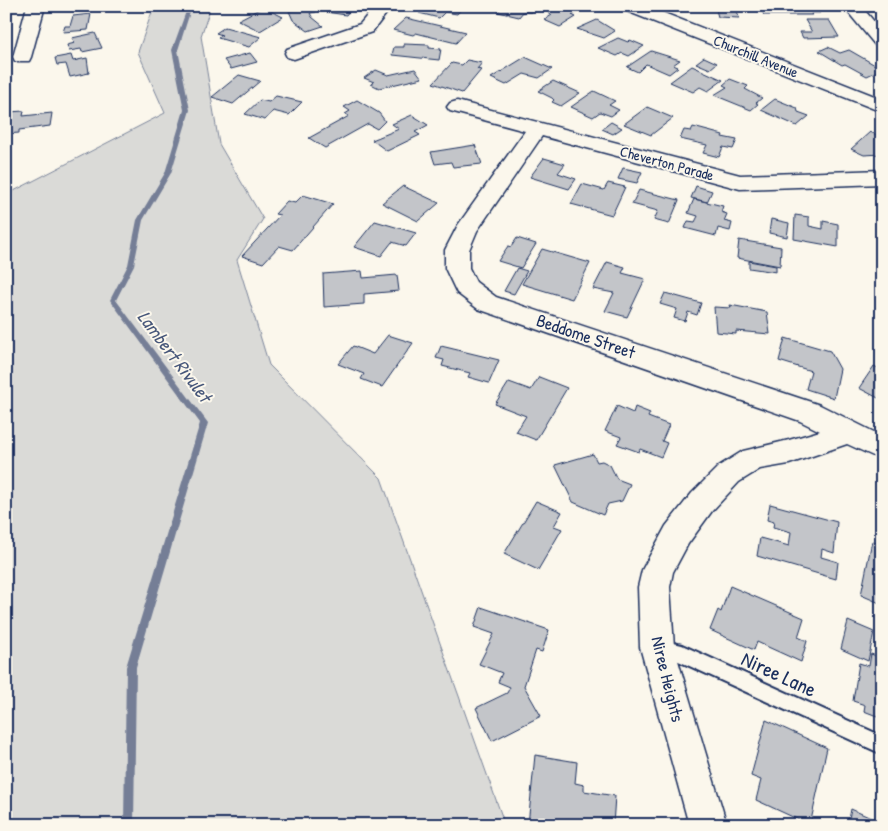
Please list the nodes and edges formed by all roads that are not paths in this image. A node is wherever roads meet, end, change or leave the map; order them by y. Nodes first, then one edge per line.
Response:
1 (36, 6) edge
2 (384, 6) edge
3 (630, 6) edge
4 (851, 6) edge
5 (882, 42) edge
6 (294, 53) dead end
7 (22, 57) dead end
8 (880, 106) edge
9 (458, 107) dead end
10 (537, 128) junction
11 (882, 177) edge
12 (850, 432) junction
13 (882, 449) edge
14 (657, 647) junction
15 (882, 745) edge
16 (708, 825) edge

1 - 7 street
2 - 6 street
3 - 8 street, Churchill Avenue
4 - 5 street
9 - 10 street, Cheverton Parade
10 - 11 street, Cheverton Parade
10 - 12 street, Beddome Street
12 - 13 street, Beddome Street
12 - 14 street, Niree Heights
14 - 15 lane, Niree Lane
14 - 16 street, Niree Heights

